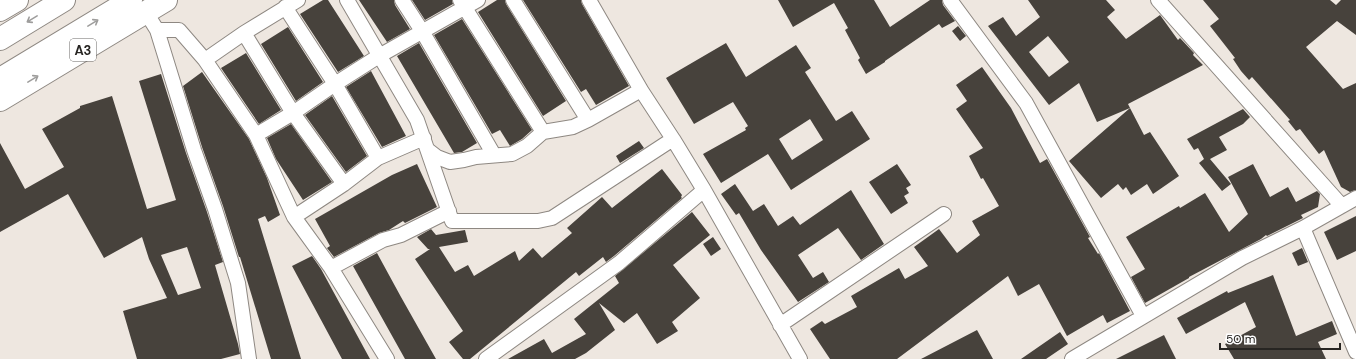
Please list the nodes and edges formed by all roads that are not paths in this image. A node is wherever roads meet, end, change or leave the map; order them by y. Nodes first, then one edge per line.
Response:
1 (17, 0) edge
2 (64, 0) edge
3 (166, 0) edge
4 (347, 0) edge
5 (402, 0) edge
6 (478, 0) edge
7 (514, 0) edge
8 (589, 0) edge
9 (950, 0) edge
10 (1158, 0) edge
11 (292, 3) edge
12 (462, 4) edge
13 (0, 10) edge
14 (144, 14) edge
15 (422, 31) junction
16 (244, 33) junction
17 (0, 39) edge
18 (379, 56) junction
19 (205, 60) junction
20 (0, 79) edge
21 (335, 84) junction
22 (641, 90) junction
23 (0, 100) edge
24 (293, 113) junction
25 (588, 120) junction
26 (543, 132) junction
27 (256, 135) junction
28 (673, 139) junction
29 (426, 144) junction
30 (494, 155) junction
31 (378, 158) junction
32 (344, 184) junction
33 (704, 190) junction
34 (1356, 198) edge
35 (1342, 206) junction
36 (449, 211) junction
37 (944, 214) dead end
38 (294, 217) junction
39 (1303, 228) junction
40 (331, 268) junction
41 (1143, 316) junction
42 (780, 324) junction
43 (1356, 352) edge
44 (249, 359) edge
45 (387, 359) edge
46 (486, 359) edge
47 (800, 359) edge
48 (1072, 359) edge

1 - 13 main road
2 -> 17 main road
3 - 14 main road, A3
4 - 18 street
5 - 15 street
6 - 12 street
7 - 25 street
8 - 22 street
9 - 41 street
10 - 35 street
11 - 16 street
11 - 21 street
12 - 15 street
12 - 26 street
14 - 19 street
20 -> 14 main road, A3
23 -> 14 main road, A3
14 - 44 street
15 - 18 street
15 - 30 street
16 - 19 street
16 - 24 street
18 - 21 street
18 - 29 street
19 - 27 street
21 - 24 street
21 - 31 street
22 - 25 street
22 - 28 street
24 - 27 street
24 - 32 street
25 - 26 street
26 - 30 street
27 - 38 street
28 - 33 street
28 - 36 street
29 - 30 street
29 - 31 street
29 - 36 street
31 - 32 street
32 - 38 street
33 - 42 street
33 - 46 street
34 - 35 street
35 - 39 street
36 - 40 street
37 - 42 street
38 - 40 street
39 - 41 street
39 - 43 street
40 - 45 street
41 - 48 street
42 - 47 street

